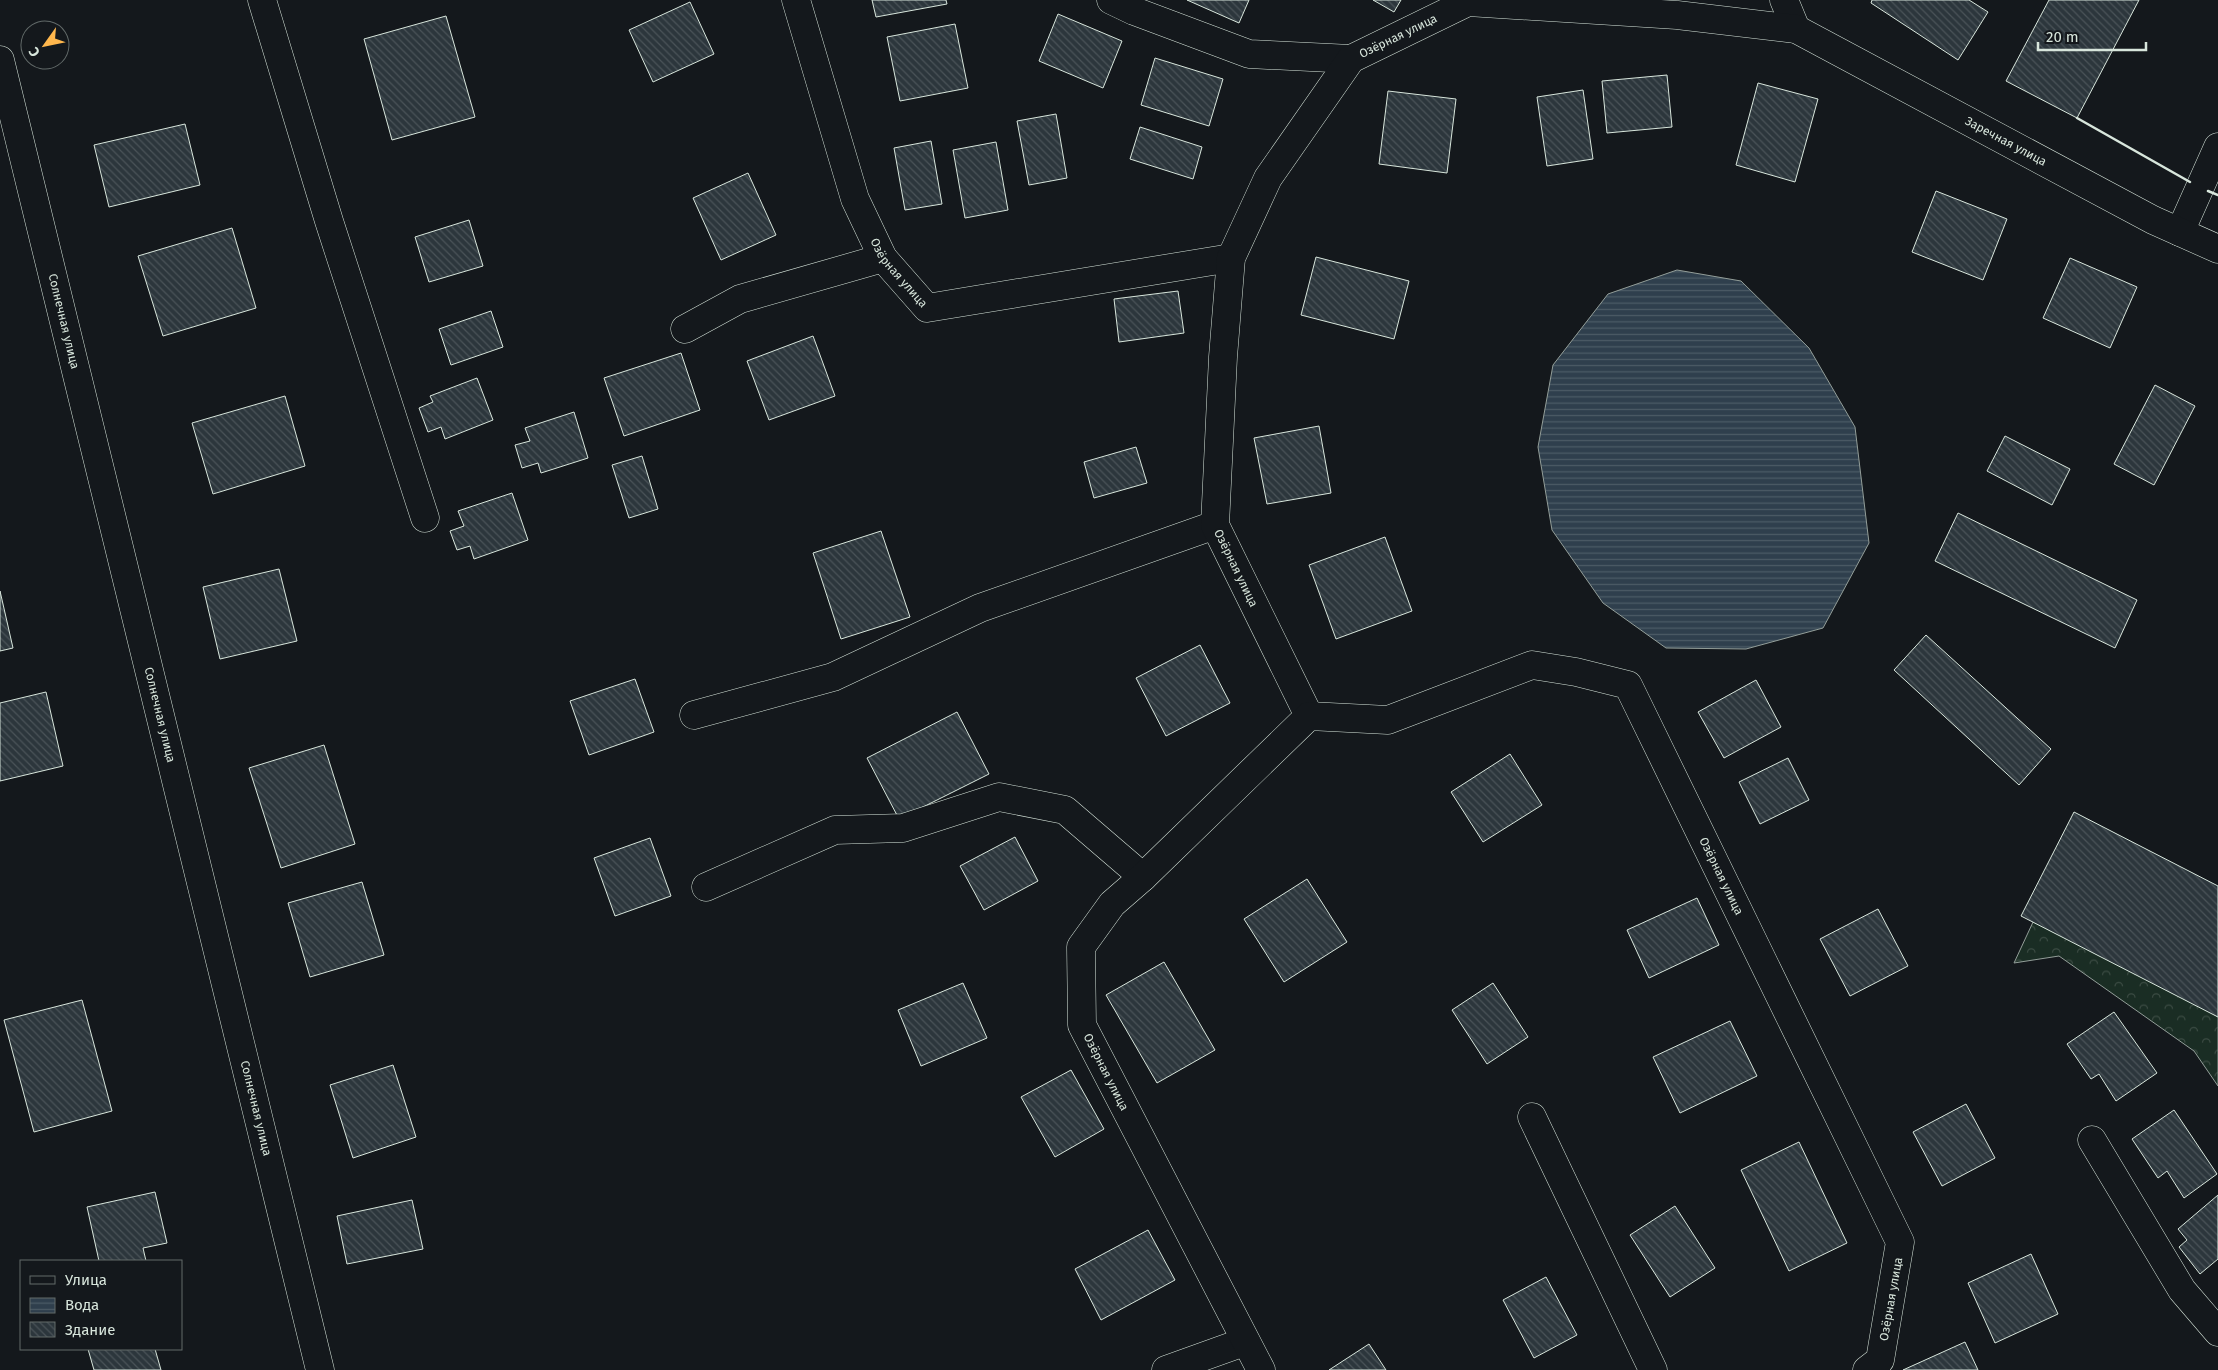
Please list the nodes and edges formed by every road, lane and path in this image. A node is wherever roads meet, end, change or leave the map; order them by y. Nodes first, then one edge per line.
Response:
1 (262, 0) edge
2 (796, 0) edge
3 (1111, 0) edge
4 (1634, 0) edge
5 (1784, 0) edge
6 (1677, 15) junction
7 (1796, 29) junction
8 (1351, 59) junction
9 (0, 60) edge
10 (2218, 147) edge
11 (2180, 232) junction
12 (2218, 249) edge
13 (883, 258) junction
14 (1231, 258) junction
15 (685, 329) dead end
16 (425, 518) dead end
17 (1215, 525) junction
18 (694, 716) dead end
19 (1309, 716) junction
20 (1143, 877) junction
21 (706, 887) dead end
22 (1532, 1118) dead end
23 (2092, 1140) dead end
24 (2218, 1332) edge
25 (1244, 1342) junction
26 (320, 1370) edge
27 (1166, 1370) edge
28 (1260, 1370) edge
29 (1653, 1370) edge
30 (1867, 1370) edge

1 - 16 street
2 - 13 street, Озёрная улица
3 - 8 street
4 - 6 street
5 - 7 street
6 - 7 street, Озёрная улица
6 - 8 street, Озёрная улица
7 - 11 street, Заречная улица
8 - 14 street, Озёрная улица
9 - 26 street, Солнечная улица
10 - 11 street
11 - 12 street, Заречная улица
13 - 14 street, Озёрная улица
13 - 15 street
14 - 17 street, Озёрная улица
17 - 18 street
17 - 19 street, Озёрная улица
19 - 20 street, Озёрная улица
19 - 30 street, Озёрная улица
20 - 21 street
20 - 25 street, Озёрная улица
22 - 29 street
23 - 24 street
25 - 27 street
25 - 28 street, Озёрная улица

